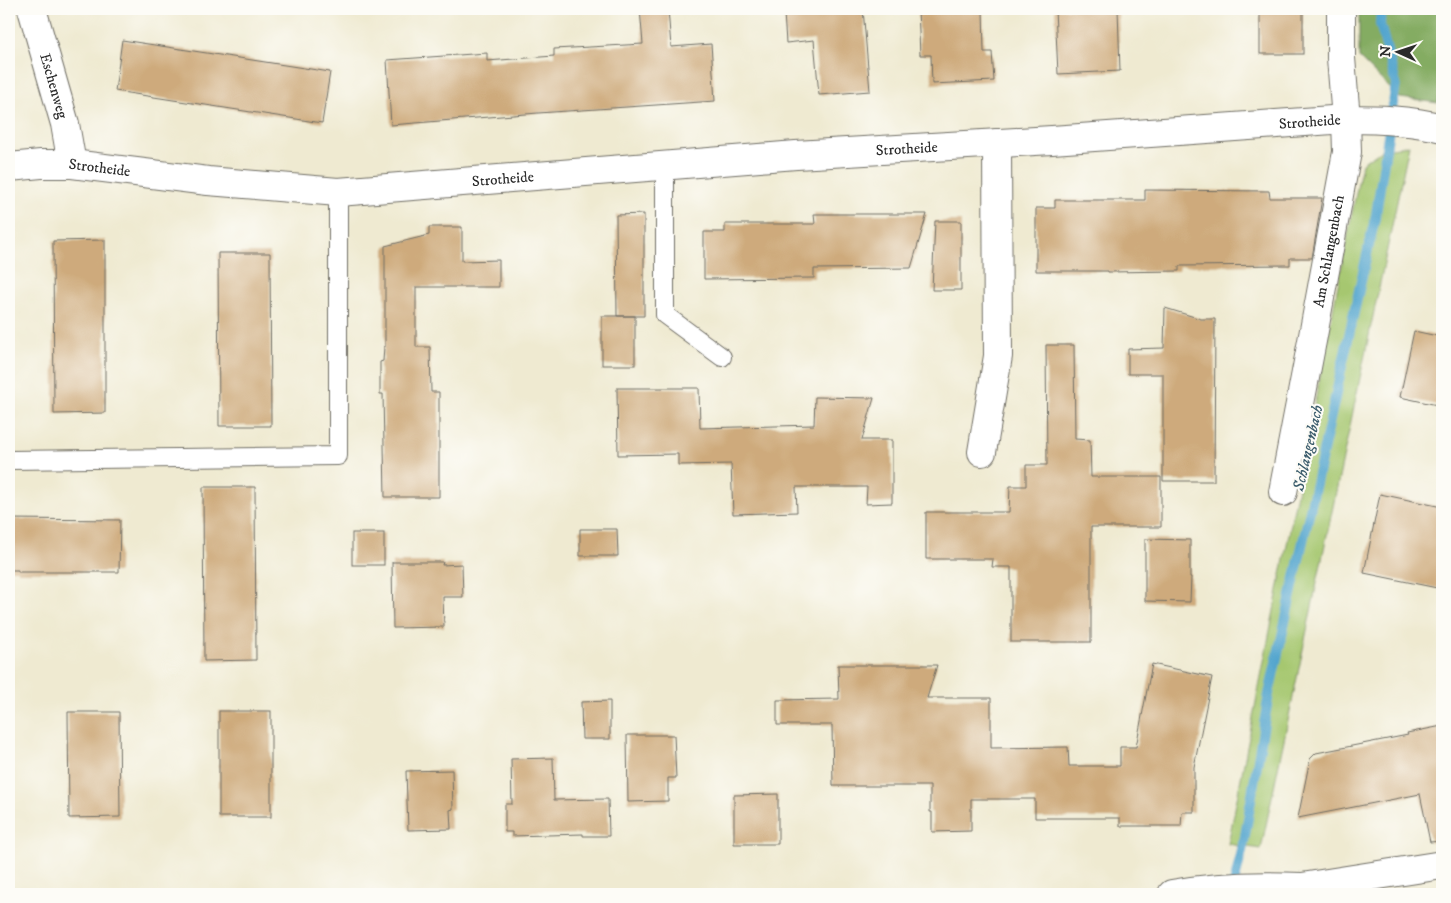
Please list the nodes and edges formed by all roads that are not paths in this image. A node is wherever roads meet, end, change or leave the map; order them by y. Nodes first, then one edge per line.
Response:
1 (32, 9) edge
2 (1341, 9) edge
3 (1346, 119) junction
4 (1442, 128) edge
5 (997, 143) junction
6 (72, 164) junction
7 (664, 165) junction
8 (9, 167) edge
9 (338, 192) junction
10 (722, 357) dead end
11 (982, 452) dead end
12 (9, 460) edge
13 (1283, 492) dead end
14 (1442, 865) edge
15 (1292, 891) edge
16 (1172, 894) edge

1 - 6 street, Eschenweg
2 - 3 street, Am Schlangenbach
3 - 4 street, Strotheide
3 - 5 street, Strotheide
3 - 13 street, Am Schlangenbach
5 - 7 street, Strotheide
5 - 11 street
6 - 8 street, Strotheide
6 - 9 street, Strotheide
7 - 9 street, Strotheide
7 - 10 lane
9 - 12 lane
14 - 15 street
15 - 16 street

